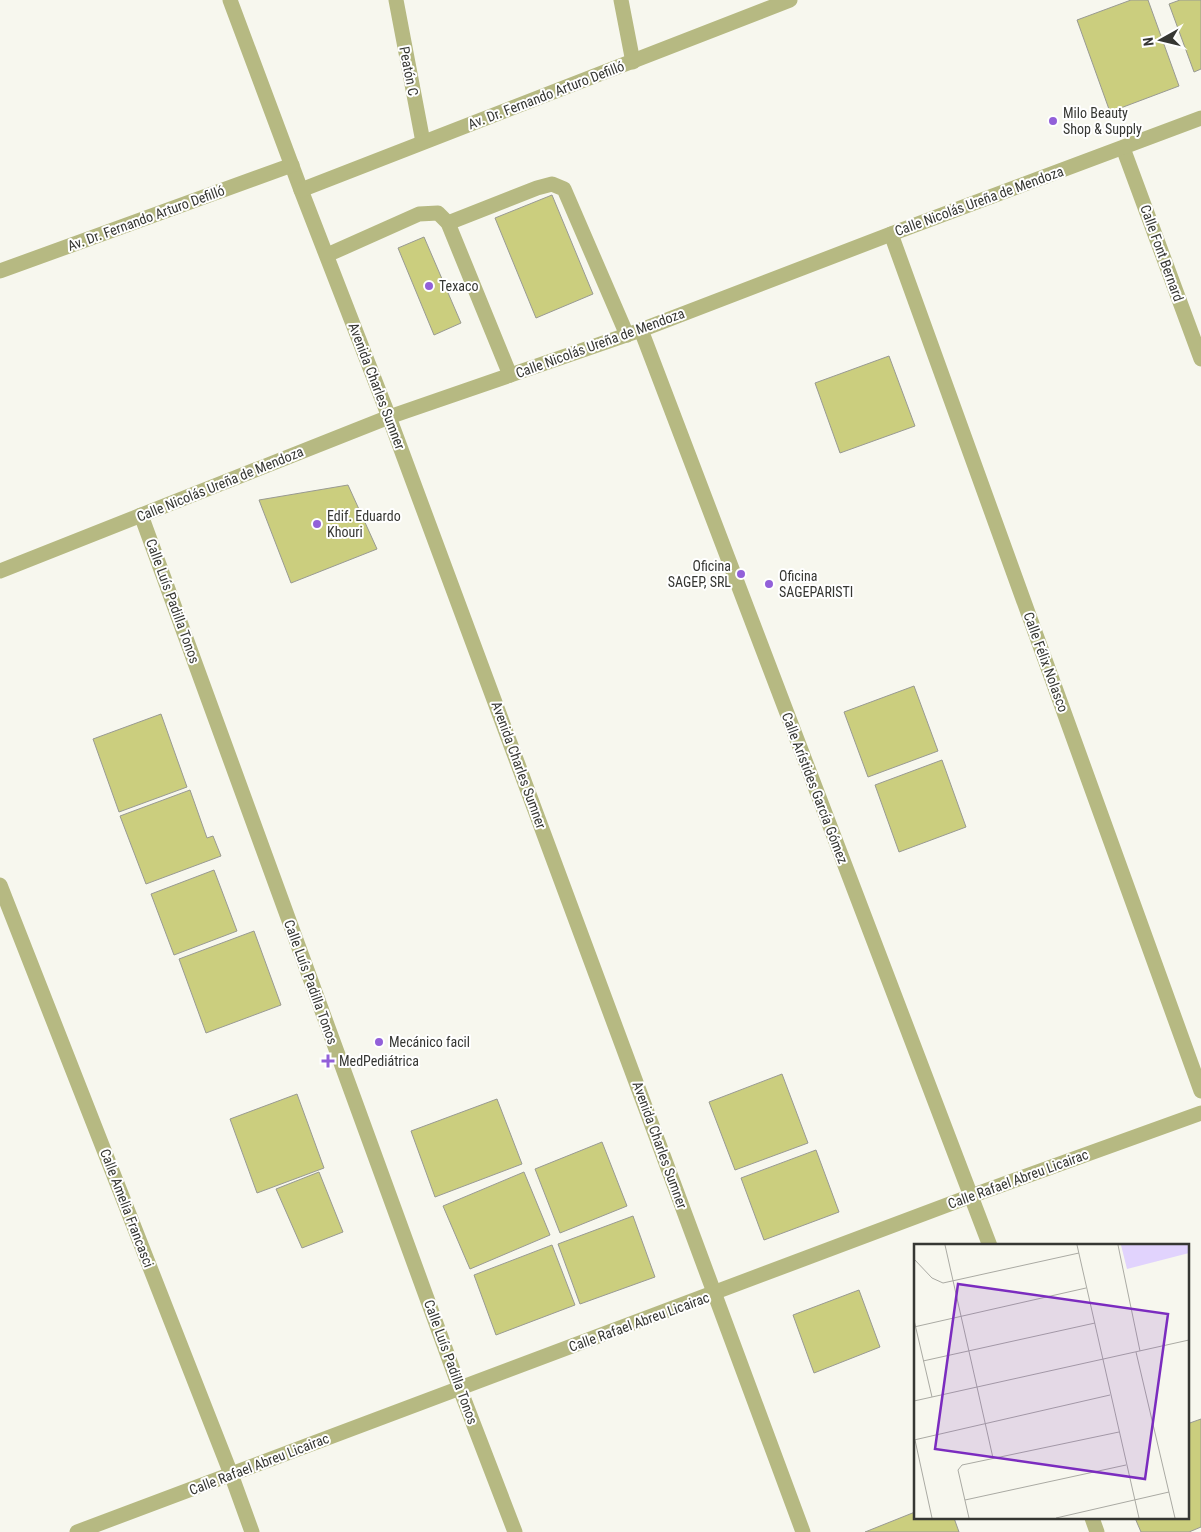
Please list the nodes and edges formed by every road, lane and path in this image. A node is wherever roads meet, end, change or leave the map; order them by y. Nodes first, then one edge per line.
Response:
1 (230, 0) edge
2 (396, 0) edge
3 (620, 0) edge
4 (790, 0) edge
5 (633, 62) junction
6 (1201, 118) edge
7 (423, 142) junction
8 (1123, 148) junction
9 (292, 165) junction
10 (301, 190) junction
11 (448, 223) junction
12 (891, 234) junction
13 (327, 254) junction
14 (0, 271) edge
15 (634, 333) junction
16 (1201, 359) edge
17 (510, 375) junction
18 (389, 416) junction
19 (141, 515) junction
20 (0, 570) edge
21 (0, 885) edge
22 (1201, 1091) edge
23 (1201, 1113) edge
24 (971, 1196) junction
25 (989, 1244) edge
26 (715, 1294) junction
27 (460, 1389) junction
28 (231, 1474) junction
29 (1093, 1520) edge
30 (77, 1532) edge
31 (252, 1532) edge
32 (515, 1532) edge
33 (803, 1532) edge
34 (1097, 1532) edge

1 - 9 street, Avenida Charles Sumner
2 - 7 street, Peatón C
3 - 5 street
4 - 5 street, Av. Dr. Fernando Arturo Defilló
5 - 7 street, Av. Dr. Fernando Arturo Defilló
6 - 8 street, Calle Nicolás Ureña de Mendoza
7 - 10 street, Av. Dr. Fernando Arturo Defilló
8 - 12 street, Calle Nicolás Ureña de Mendoza
8 - 16 street, Calle Font Bernard
9 - 10 street, Avenida Charles Sumner
9 - 14 street, Av. Dr. Fernando Arturo Defilló
10 - 13 street, Avenida Charles Sumner
11 - 13 street
11 - 15 street, Calle Arístides García Gómez
11 - 17 street
12 - 15 street, Calle Nicolás Ureña de Mendoza
12 - 22 street, Calle Félix Nolasco
13 - 18 street, Avenida Charles Sumner
15 - 17 street, Calle Nicolás Ureña de Mendoza
15 - 24 street, Calle Arístides García Gómez
17 - 18 street, Calle Nicolás Ureña de Mendoza
18 - 19 street, Calle Nicolás Ureña de Mendoza
18 - 26 street, Avenida Charles Sumner
19 - 20 street, Calle Nicolás Ureña de Mendoza
19 - 27 street, Calle Luís Padilla Tonos
21 - 28 street, Calle Amelia Francasci
23 - 24 street, Calle Rafael Abreu Licairac
24 - 25 street, Calle Arístides García Gómez
24 - 26 street, Calle Rafael Abreu Licairac
26 - 27 street, Calle Rafael Abreu Licairac
26 - 33 street, Avenida Charles Sumner
27 - 28 street, Calle Rafael Abreu Licairac
27 - 32 street, Calle Luís Padilla Tonos
28 - 30 street, Calle Rafael Abreu Licairac
28 - 31 street, Calle Amelia Francasci
29 - 34 street

